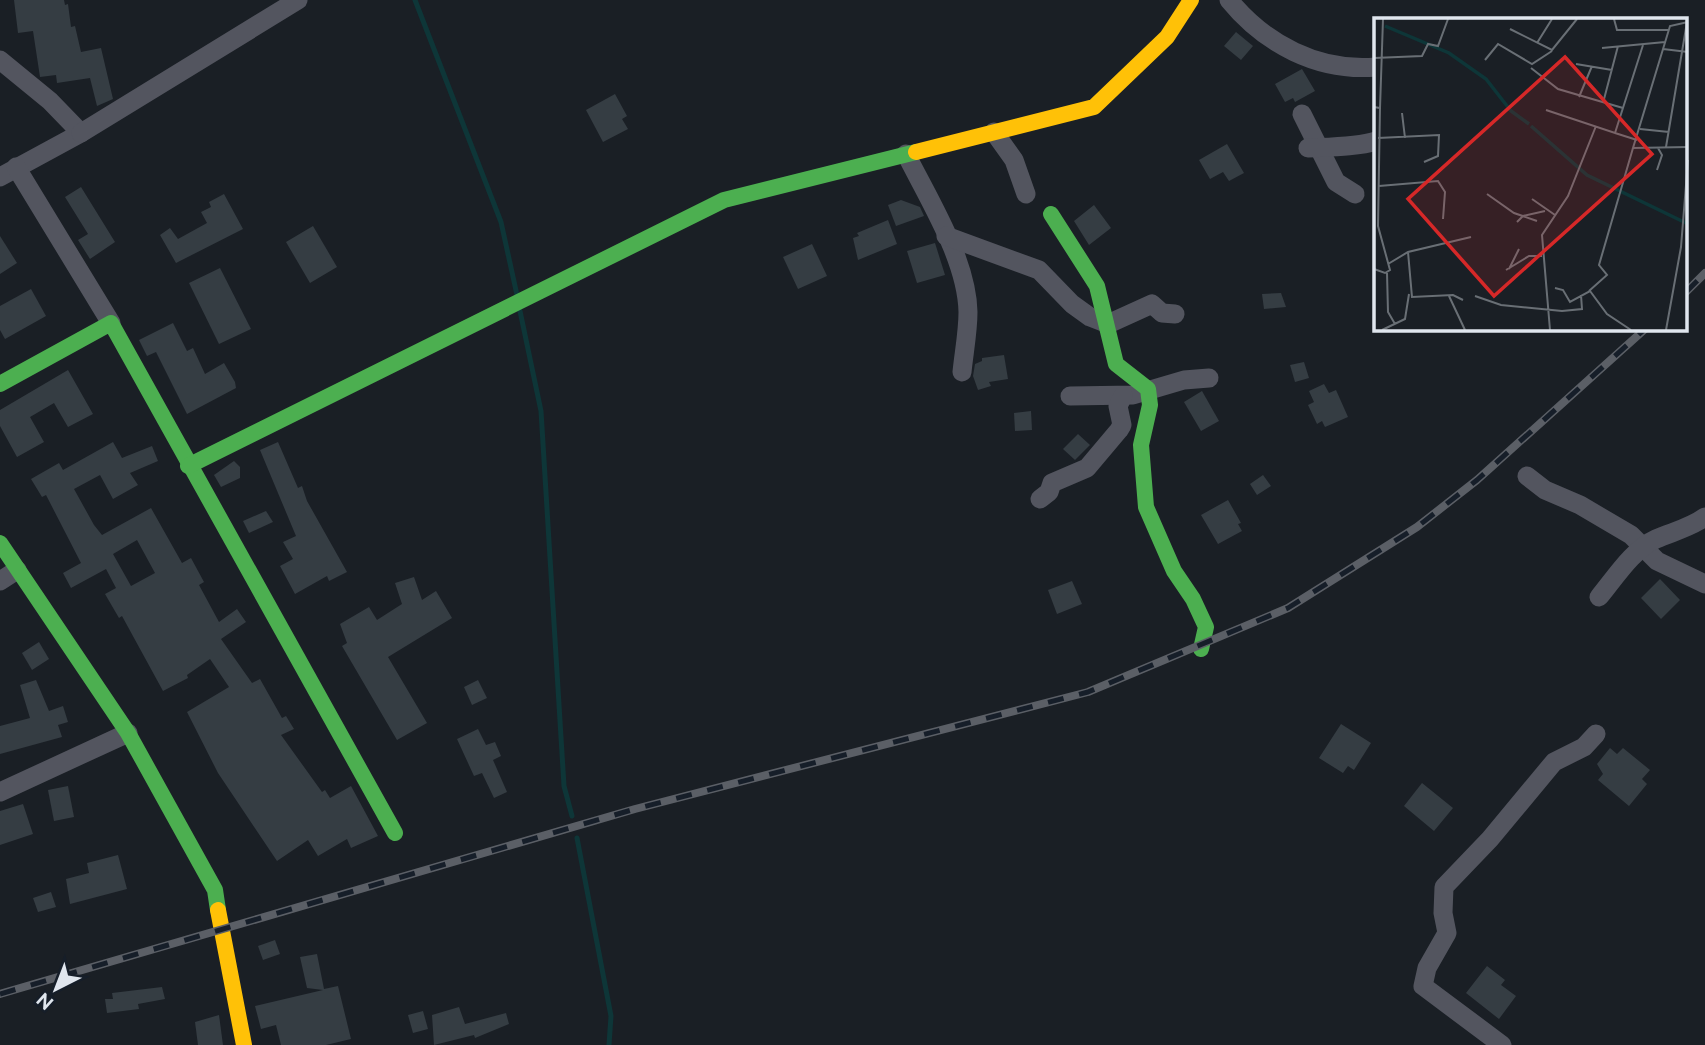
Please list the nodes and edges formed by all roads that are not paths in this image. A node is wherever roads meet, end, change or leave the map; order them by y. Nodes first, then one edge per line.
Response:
1 (298, 0) edge
2 (1191, 0) edge
3 (1229, 0) edge
4 (0, 60) edge
5 (1374, 67) edge
6 (1301, 114) dead end
7 (994, 132) junction
8 (81, 134) junction
9 (1374, 142) edge
10 (1313, 147) junction
11 (906, 155) junction
12 (8, 172) edge
13 (1026, 194) dead end
14 (1354, 194) dead end
15 (1051, 214) dead end
16 (946, 236) junction
17 (1175, 314) dead end
18 (111, 323) junction
19 (1108, 324) junction
20 (962, 372) dead end
21 (1209, 378) dead end
22 (0, 384) edge
23 (1148, 389) junction
24 (1070, 396) dead end
25 (1123, 396) junction
26 (188, 466) junction
27 (1527, 476) dead end
28 (1040, 499) dead end
29 (1705, 517) edge
30 (0, 543) edge
31 (1646, 548) junction
32 (17, 570) junction
33 (0, 581) edge
34 (1705, 584) edge
35 (1599, 597) dead end
36 (1201, 649) dead end
37 (128, 733) junction
38 (1596, 734) dead end
39 (0, 792) edge
40 (395, 833) dead end
41 (244, 1045) edge
42 (1502, 1045) edge

1 - 8 street
2 - 7 street
3 - 5 street
4 - 8 street
6 - 10 street
7 - 11 street
7 - 13 street
8 - 12 street
9 - 10 street
10 - 14 street
11 - 16 street
11 - 26 street
12 - 18 street
15 - 19 street
16 - 19 street
16 - 20 street
17 - 19 street
18 - 22 street
18 - 26 street
19 - 23 street
21 - 23 street
23 - 25 street
23 - 36 street
24 - 25 street
25 - 28 street
26 - 40 street
27 - 31 street
29 - 31 street
30 - 32 street
31 - 34 street
31 - 35 street
32 - 33 street
32 - 37 street
37 - 39 street
37 - 41 street
38 - 42 street

